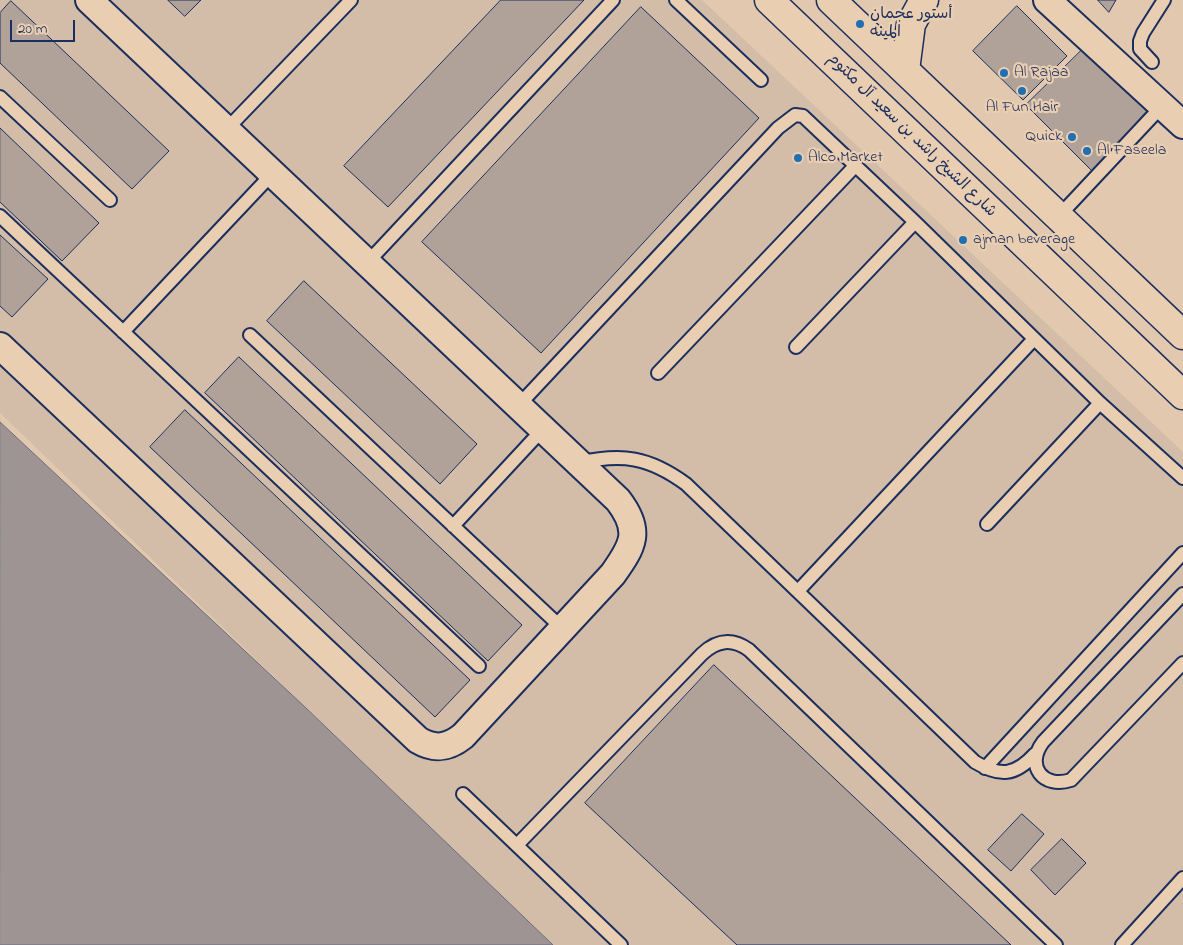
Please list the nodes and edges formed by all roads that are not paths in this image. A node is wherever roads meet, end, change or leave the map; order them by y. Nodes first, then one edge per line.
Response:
1 (89, 0) edge
2 (351, 0) edge
3 (613, 0) edge
4 (676, 0) edge
5 (769, 0) edge
6 (831, 0) edge
7 (924, 0) edge
8 (1047, 0) edge
9 (1164, 0) edge
10 (1152, 62) dead end
11 (905, 70) junction
12 (761, 80) dead end
13 (0, 97) edge
14 (1162, 106) junction
15 (1183, 125) edge
16 (226, 130) junction
17 (856, 164) junction
18 (272, 174) junction
19 (110, 200) dead end
20 (0, 216) edge
21 (1059, 216) junction
22 (916, 222) junction
23 (367, 263) junction
24 (124, 332) junction
25 (250, 335) dead end
26 (1183, 335) edge
27 (1034, 339) junction
28 (0, 346) edge
29 (796, 346) dead end
30 (658, 373) dead end
31 (1183, 395) edge
32 (1100, 403) junction
33 (518, 406) junction
34 (543, 429) junction
35 (579, 463) junction
36 (1183, 478) edge
37 (987, 524) dead end
38 (453, 526) junction
39 (1183, 553) edge
40 (798, 591) junction
41 (1183, 594) edge
42 (563, 629) junction
43 (1183, 663) edge
44 (480, 666) dead end
45 (1035, 754) junction
46 (985, 768) junction
47 (463, 794) dead end
48 (518, 845) junction
49 (1183, 878) edge
50 (621, 945) edge
51 (1056, 945) edge
52 (1122, 945) edge

1 - 16 street
2 - 16 lane
3 - 23 lane
4 - 12 lane
5 - 31 main road, شارع الشيخ راشد بن سعيد آل مكتوم
6 - 11 main road
7 - 11 main road
8 - 14 street
9 - 10 lane
11 - 21 main road
13 - 19 lane
14 - 15 street
14 - 21 lane
16 - 18 street
17 - 22 lane
17 - 30 lane
17 - 33 lane
18 - 23 street
18 - 24 lane
20 - 24 lane
21 - 26 main road
22 - 27 lane
22 - 29 lane
23 - 33 street
24 - 44 lane
25 - 38 lane
27 - 32 lane
27 - 40 lane
28 - 42 street
32 - 36 lane
32 - 37 lane
33 - 34 street
34 - 35 street
34 - 38 lane
35 - 40 lane
35 - 42 street
38 - 42 lane
39 - 46 lane
40 - 46 lane
41 - 45 lane
43 - 45 lane
45 - 46 lane
47 - 48 lane
48 - 50 lane
48 - 51 lane
49 - 52 lane

